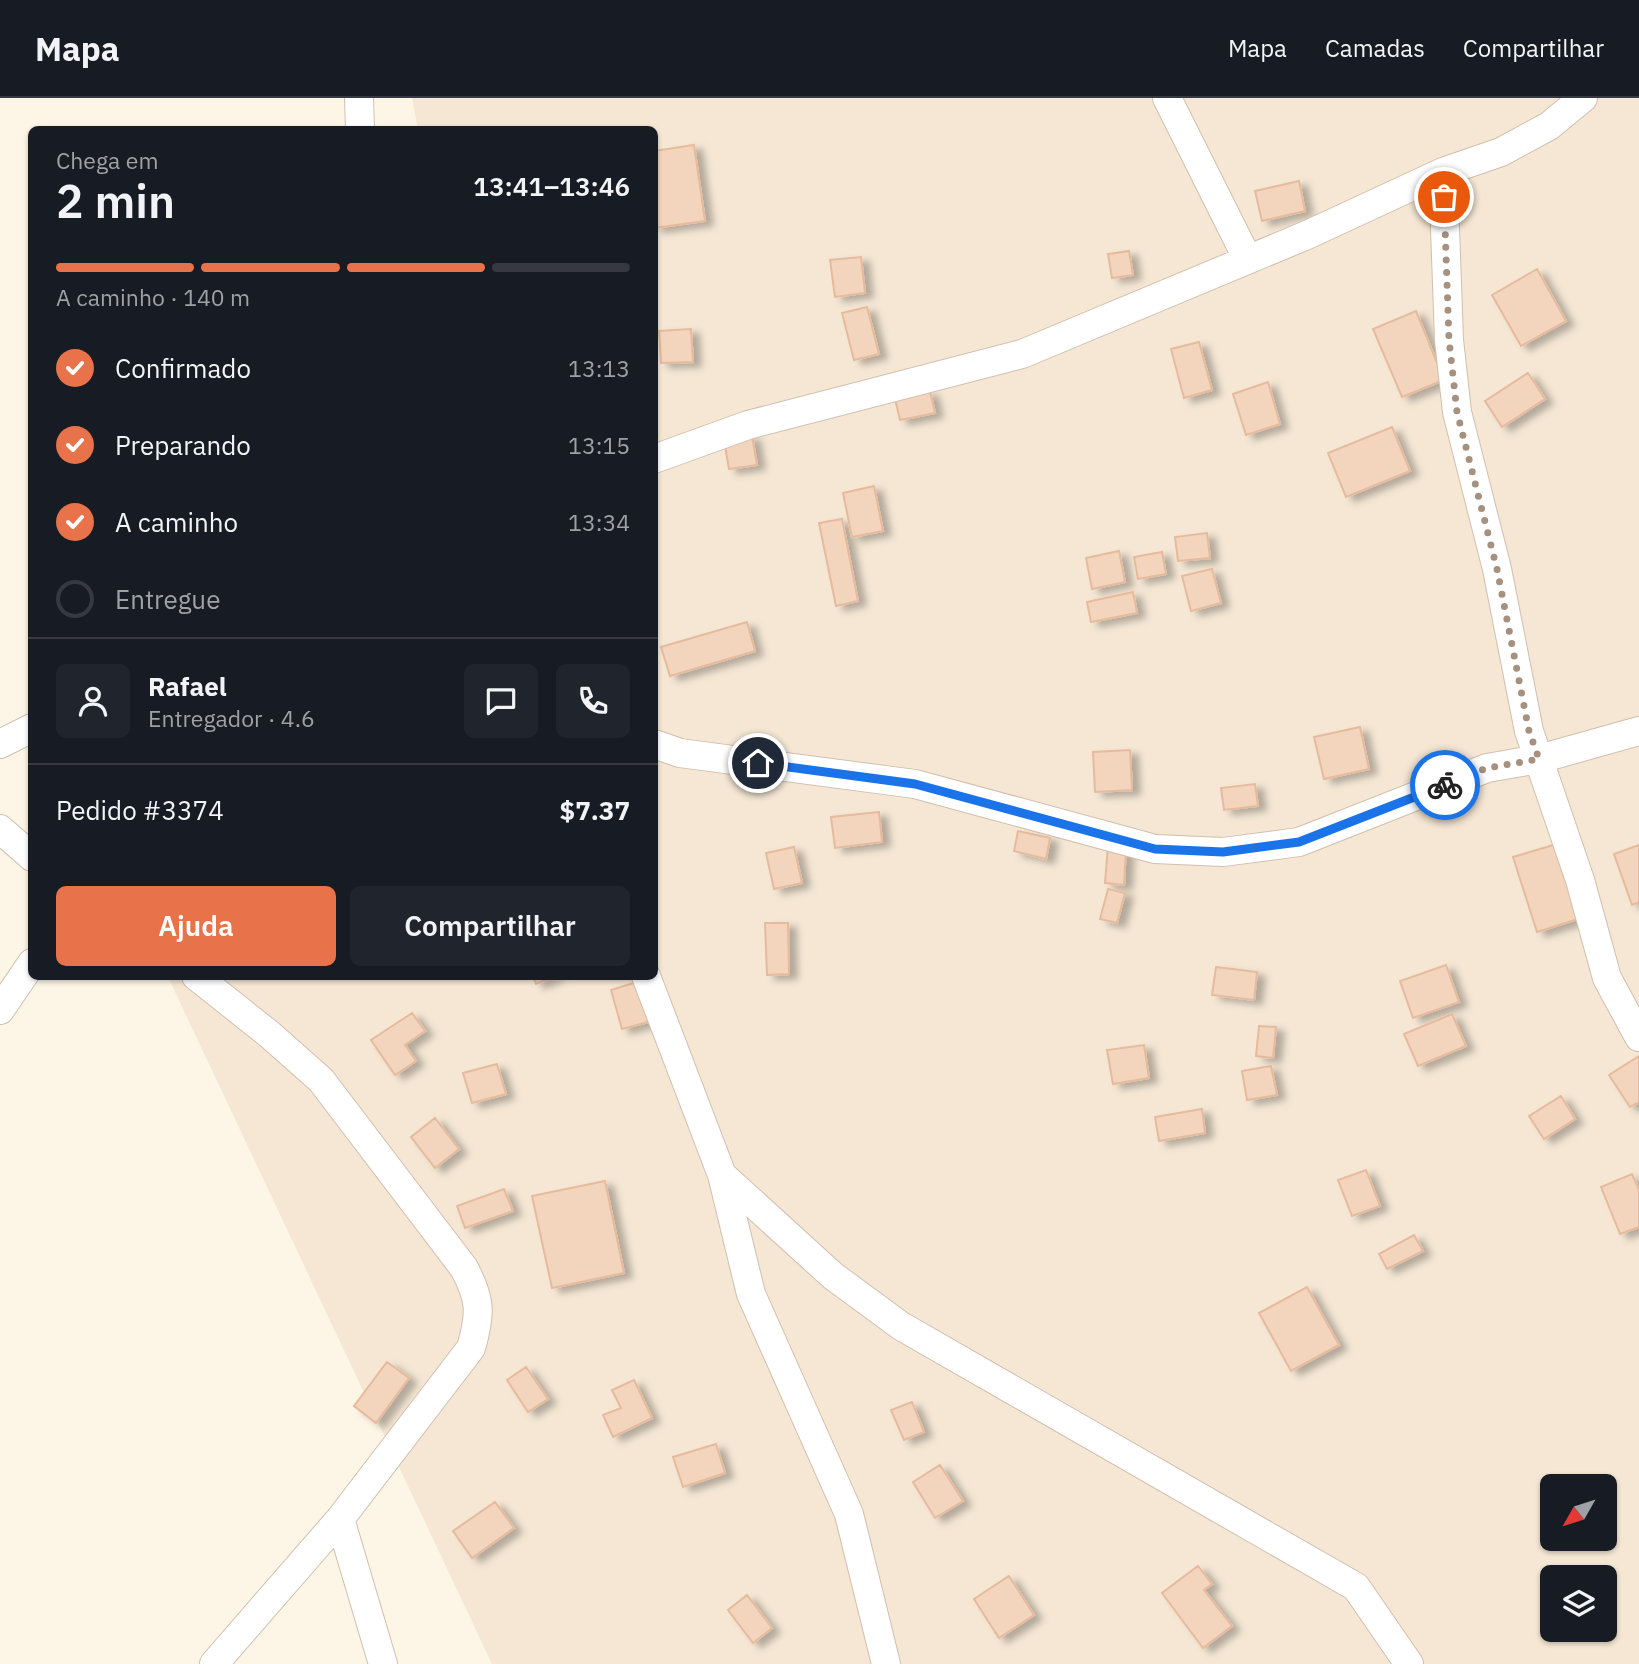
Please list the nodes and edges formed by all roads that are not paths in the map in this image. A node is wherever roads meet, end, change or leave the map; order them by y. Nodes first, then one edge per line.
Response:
1 (359, 98) edge
2 (1167, 98) edge
3 (1583, 98) edge
4 (360, 126) edge
5 (1443, 173) junction
6 (1247, 258) junction
7 (658, 458) edge
8 (28, 730) edge
9 (1639, 731) edge
10 (0, 744) edge
11 (658, 745) edge
12 (1539, 759) junction
13 (0, 829) edge
14 (28, 854) edge
15 (28, 969) edge
16 (201, 980) edge
17 (648, 980) edge
18 (0, 1010) edge
19 (1639, 1037) edge
20 (722, 1175) junction
21 (340, 1519) junction
22 (214, 1664) edge
23 (383, 1664) edge
24 (886, 1664) edge
25 (1409, 1664) edge

1 - 4 street
2 - 6 street
3 - 5 street
5 - 6 street
5 - 12 street
6 - 7 street
8 - 10 street
9 - 12 street
11 - 12 street
12 - 19 street
13 - 14 street
15 - 18 street
16 - 21 street
17 - 20 street
20 - 24 street
20 - 25 street
21 - 22 street
21 - 23 street

